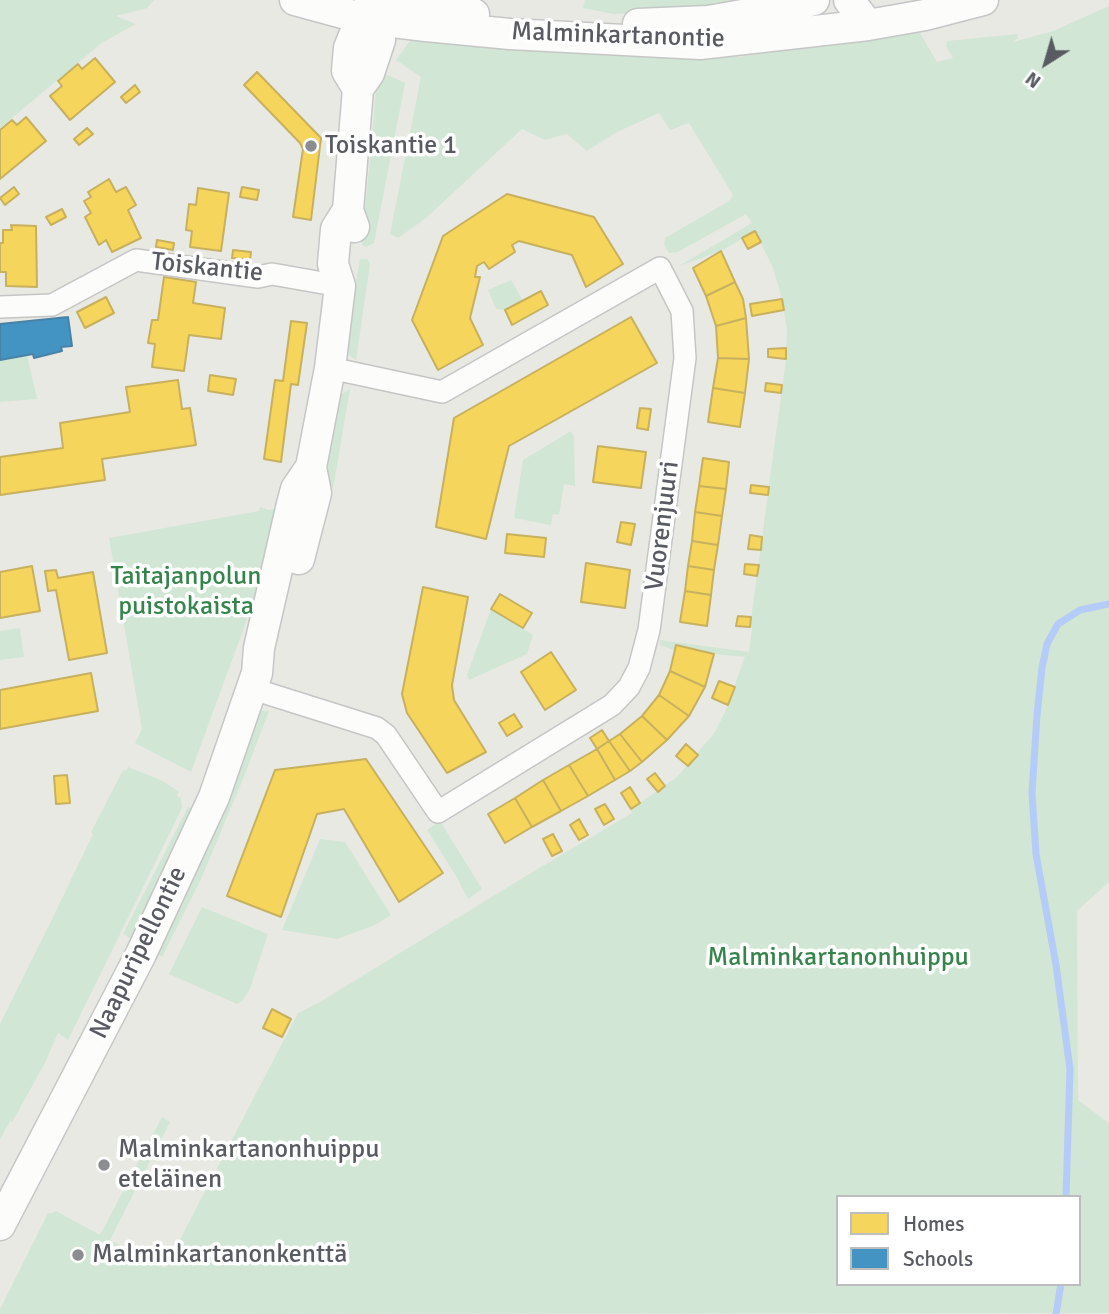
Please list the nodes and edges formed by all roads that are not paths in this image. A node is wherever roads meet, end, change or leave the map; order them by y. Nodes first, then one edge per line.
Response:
1 (295, 0) edge
2 (401, 0) edge
3 (814, 0) edge
4 (849, 0) edge
5 (984, 0) edge
6 (373, 10) edge
7 (872, 12) edge
8 (340, 286) junction
9 (0, 307) edge
10 (330, 368) junction
11 (255, 681) junction
12 (0, 1225) edge

1 - 6 street, Malminkartanontie
2 - 3 street, Malminkartanontie
4 - 7 street
5 - 7 street, Malminkartanontie
6 - 7 street, Malminkartanontie
6 - 8 street, Naapuripellontie
8 - 9 street, Toiskantie
8 - 10 street, Naapuripellontie
10 - 11 street, Naapuripellontie
10 - 11 street, Vuorenjuuri
11 - 12 street, Naapuripellontie

